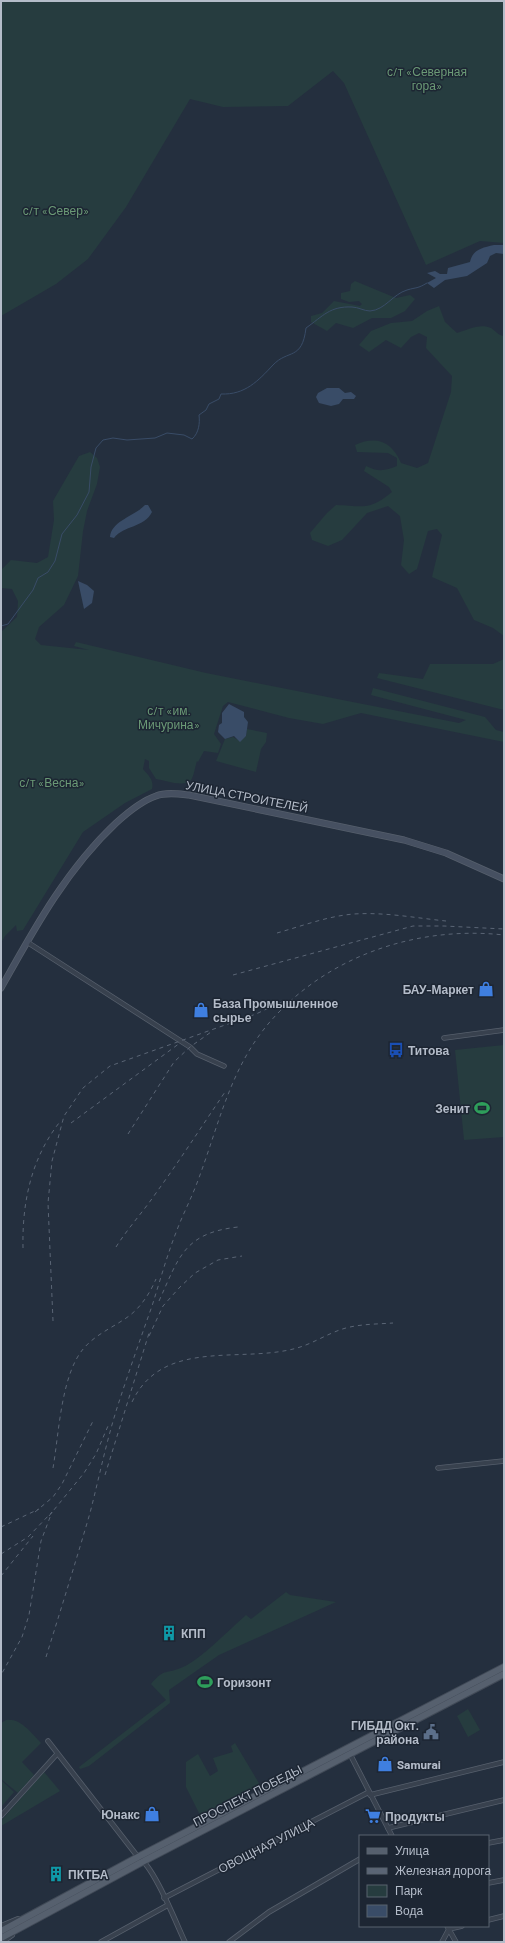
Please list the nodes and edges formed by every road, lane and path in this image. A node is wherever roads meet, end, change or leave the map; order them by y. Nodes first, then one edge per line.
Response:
1 (504, 880) edge
2 (27, 942) junction
3 (1, 988) edge
4 (504, 1030) edge
5 (444, 1038) dead end
6 (224, 1066) dead end
7 (504, 1461) edge
8 (438, 1468) dead end
9 (504, 1667) edge
10 (504, 1674) edge
11 (48, 1741) dead end
12 (57, 1754) junction
13 (350, 1754) junction
14 (504, 1762) edge
15 (370, 1793) junction
16 (504, 1800) edge
17 (1, 1816) edge
18 (388, 1828) junction
19 (392, 1835) edge
20 (504, 1840) edge
21 (489, 1844) edge
22 (138, 1857) junction
23 (144, 1860) junction
24 (359, 1860) edge
25 (504, 1880) edge
26 (489, 1883) edge
27 (164, 1898) junction
28 (168, 1905) junction
29 (504, 1916) edge
30 (33, 1917) junction
31 (489, 1920) edge
32 (1, 1926) edge
33 (448, 1928) edge
34 (1, 1931) edge
35 (1, 1938) edge
36 (2, 1942) edge
37 (101, 1942) edge
38 (185, 1942) edge
39 (229, 1942) edge
40 (442, 1942) edge
41 (456, 1942) edge

1 - 2 main road, УЛИЦА СТРОИТЕЛЕЙ
2 - 3 main road, УЛИЦА СТРОИТЕЛЕЙ
2 - 6 street
4 - 5 street
7 - 8 street
9 - 22 main road, ПРОСПЕКТ ПОБЕДЫ
10 - 13 main road, ПРОСПЕКТ ПОБЕДЫ
11 - 12 street
12 - 17 street
12 - 22 street
13 - 15 street
13 - 23 main road, ПРОСПЕКТ ПОБЕДЫ
14 - 15 street, ОВОЩНАЯ УЛИЦА
15 - 18 street
15 - 27 street, ОВОЩНАЯ УЛИЦА
16 - 18 street
18 - 19 street
20 - 21 street
22 - 23 street
22 - 30 main road, ПРОСПЕКТ ПОБЕДЫ
23 - 27 street
23 - 30 main road, ПРОСПЕКТ ПОБЕДЫ
24 - 39 street
25 - 26 street
27 - 28 street
28 - 37 street
28 - 38 street
29 - 31 street
30 - 32 street
30 - 34 main road, ПРОСПЕКТ ПОБЕДЫ
30 - 35 main road, ПРОСПЕКТ ПОБЕДЫ
30 - 36 street
33 - 40 street
33 - 41 street

